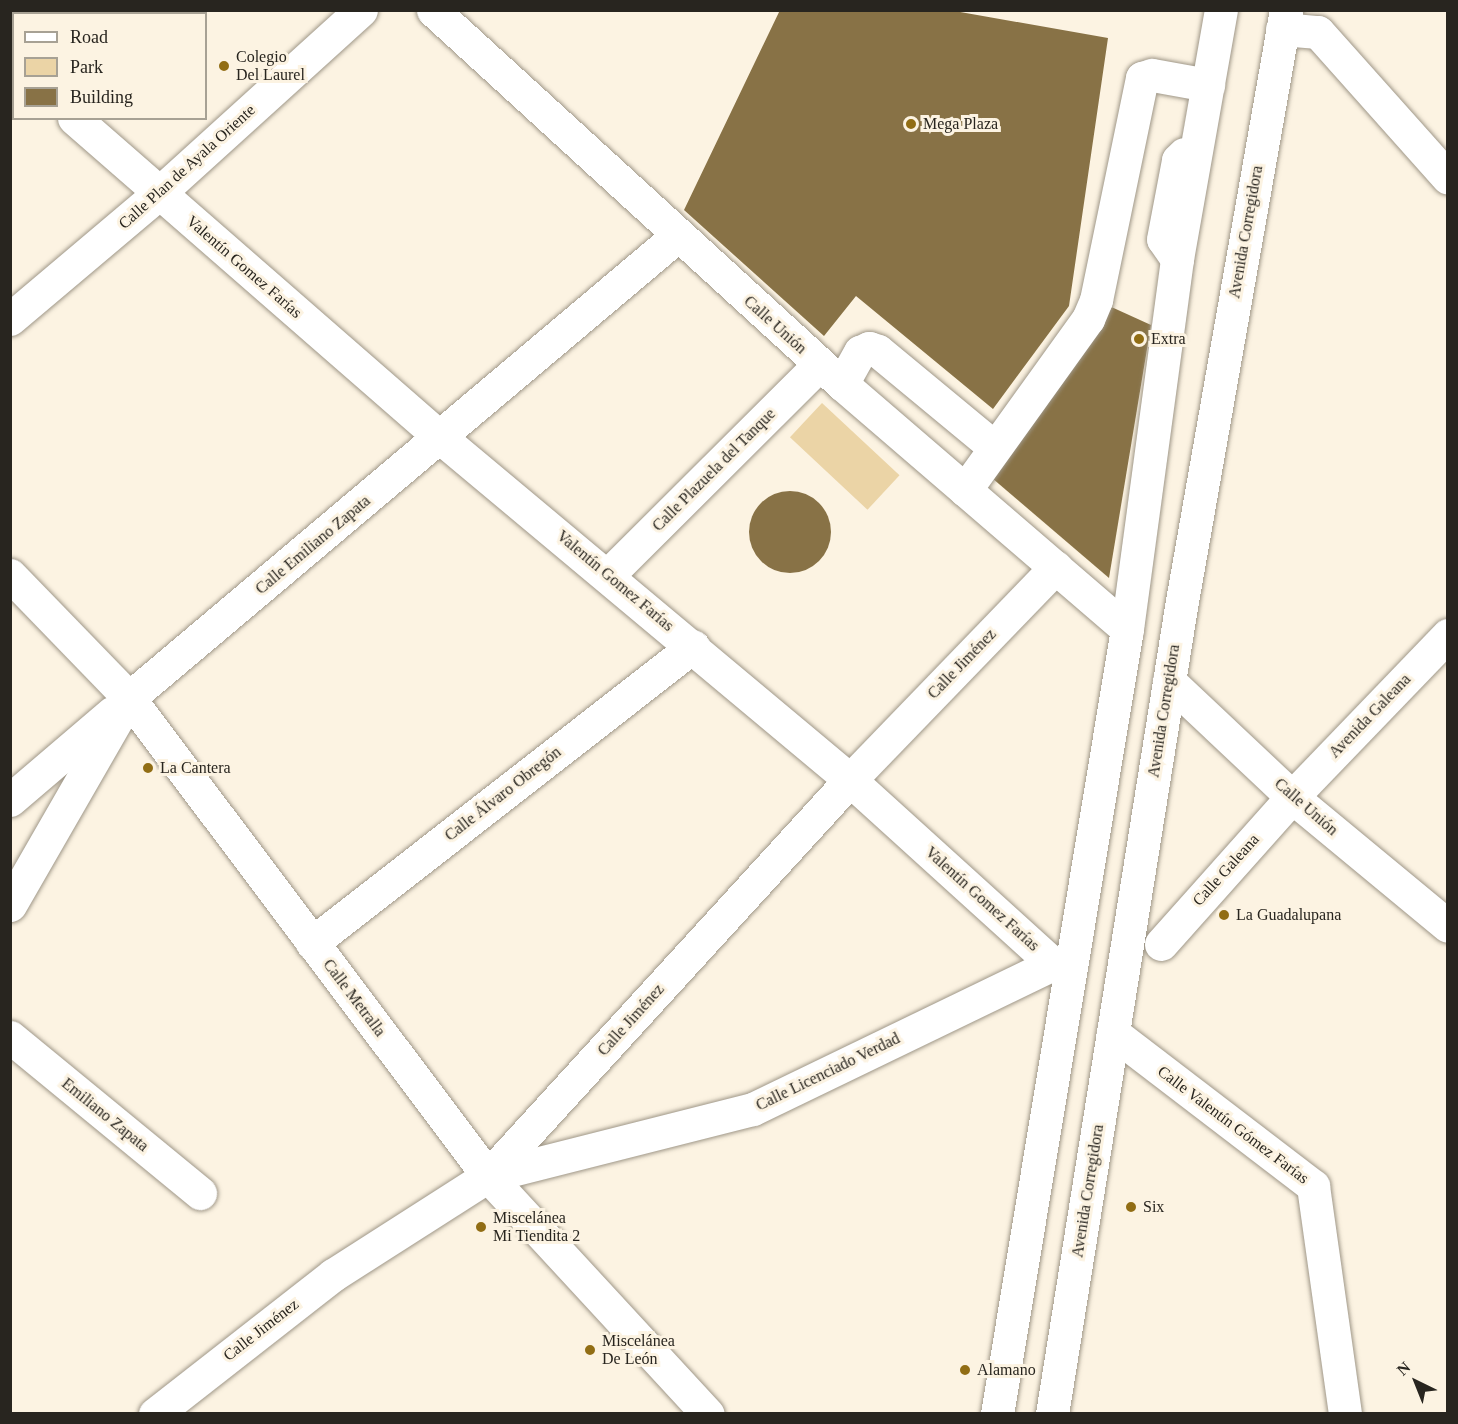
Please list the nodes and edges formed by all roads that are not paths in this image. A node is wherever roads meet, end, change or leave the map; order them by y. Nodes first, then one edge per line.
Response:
1 (361, 10) edge
2 (433, 10) edge
3 (1221, 10) edge
4 (1284, 20) edge
5 (1208, 85) junction
6 (76, 120) edge
7 (1448, 178) edge
8 (159, 194) junction
9 (677, 236) junction
10 (10, 320) edge
11 (831, 374) junction
12 (441, 438) junction
13 (993, 446) junction
14 (965, 490) junction
15 (1056, 567) junction
16 (10, 575) edge
17 (608, 575) junction
18 (1127, 628) junction
19 (1448, 635) edge
20 (693, 646) junction
21 (1169, 681) junction
22 (129, 698) junction
23 (850, 780) junction
24 (1292, 797) junction
25 (10, 800) edge
26 (10, 905) edge
27 (1448, 926) edge
28 (312, 943) junction
29 (1161, 944) dead end
30 (1061, 965) junction
31 (1113, 1033) junction
32 (10, 1037) edge
33 (488, 1176) junction
34 (200, 1193) dead end
35 (155, 1413) edge
36 (708, 1413) edge
37 (998, 1413) edge
38 (1052, 1413) edge
39 (1345, 1413) edge

1 - 8 street, Calle Plan de Ayala Oriente
2 - 9 street, Calle Unión
3 - 5 street
4 - 7 street
4 - 21 street, Avenida Corregidora
5 - 13 street
5 - 18 street
6 - 8 street
8 - 10 street, Calle Plan de Ayala Oriente
8 - 12 street, Valentín Gomez Farías
9 - 11 street, Calle Unión
9 - 12 street, Calle Emiliano Zapata
11 - 13 street, Calle Plazuela del Tanque
11 - 14 street, Calle Unión
11 - 17 street, Calle Plazuela del Tanque
12 - 17 street, Valentín Gomez Farías
12 - 22 street, Calle Emiliano Zapata
13 - 14 street
14 - 15 street, Calle Unión
15 - 18 street, Calle Unión
15 - 23 street, Calle Jiménez
16 - 22 street, Calle Metralla
17 - 20 street, Valentín Gomez Farías
18 - 30 street
19 - 24 street, Avenida Galeana
20 - 23 street, Valentín Gomez Farías
20 - 28 street, Calle Álvaro Obregón
21 - 24 street, Calle Unión
21 - 31 street, Avenida Corregidora
22 - 25 street
22 - 26 street, Calle Emiliano Zapata
22 - 28 street, Calle Metralla
23 - 30 street, Valentín Gomez Farías
23 - 33 street, Calle Jiménez
24 - 27 street, Calle Unión
24 - 29 street, Calle Galeana
28 - 33 street, Calle Metralla
30 - 33 street, Calle Licenciado Verdad
30 - 37 street
31 - 38 street, Avenida Corregidora
31 - 39 street, Calle Valentín Gómez Farías
32 - 34 street, Emiliano Zapata
33 - 35 street, Calle Jiménez
33 - 36 street, Calle Metralla

